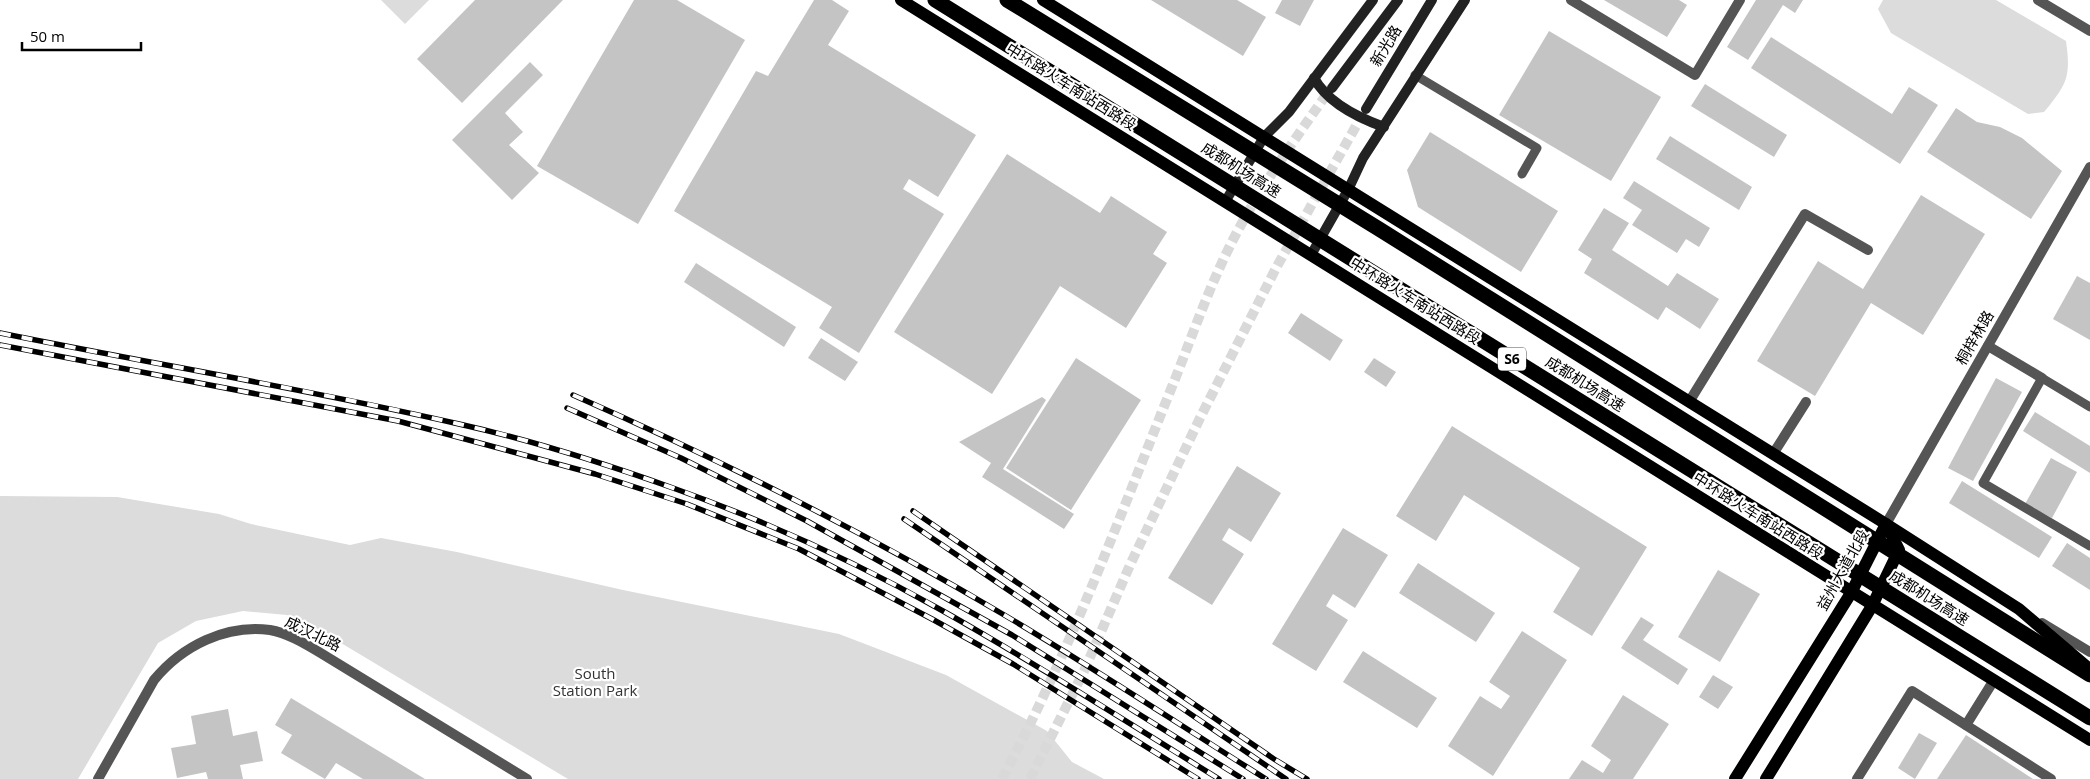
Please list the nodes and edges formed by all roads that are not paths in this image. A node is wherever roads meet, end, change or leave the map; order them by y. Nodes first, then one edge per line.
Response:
1 (902, 0) edge
2 (935, 0) edge
3 (1007, 0) edge
4 (1043, 0) edge
5 (1373, 0) edge
6 (1398, 0) edge
7 (1432, 0) edge
8 (1466, 0) edge
9 (1571, 0) edge
10 (1740, 0) edge
11 (2038, 0) edge
12 (2090, 31) edge
13 (1415, 75) junction
14 (1314, 78) junction
15 (1332, 88) tunnel mouth
16 (1366, 109) tunnel mouth
17 (1384, 127) junction
18 (1264, 137) junction
19 (2090, 166) edge
20 (1522, 174) dead end
21 (1348, 190) junction
22 (1225, 202) junction
23 (1868, 250) dead end
24 (1311, 255) junction
25 (1988, 346) junction
26 (2042, 378) junction
27 (1689, 402) junction
28 (1806, 402) dead end
29 (2090, 406) edge
30 (1773, 454) junction
31 (1886, 524) junction
32 (2089, 543) edge
33 (1851, 593) junction
34 (1872, 606) junction
35 (2019, 609) junction
36 (2090, 652) edge
37 (2090, 670) edge
38 (2090, 676) edge
39 (1994, 680) junction
40 (2090, 718) edge
41 (1966, 726) junction
42 (2090, 740) edge
43 (98, 779) edge
44 (527, 779) edge
45 (1735, 779) edge
46 (1766, 779) edge
47 (1857, 779) edge
48 (2051, 779) edge

1 - 22 main road, 中环路火车南站西路段
2 - 40 highway, 成都机场高速 / S6
3 - 38 highway, 成都机场高速 / S6
4 - 18 main road
5 - 14 main road
6 - 15 main road
7 - 16 main road, 新光路
8 - 13 main road
9 - 10 street
11 - 12 street
13 - 17 main road
13 - 20 lane
14 - 17 main road
14 - 18 main road
17 - 21 main road
18 - 21 main road
18 - 22 main road
19 - 25 street, 桐梓林路
21 - 24 main road
21 - 27 main road
22 - 24 main road, 中环路火车南站西路段
23 - 27 street
24 - 33 main road, 中环路火车南站西路段
25 - 26 street
25 - 31 street, 桐梓林路
26 - 29 lane
26 - 32 lane
27 - 30 main road
28 - 30 street
30 - 31 main road
31 - 33 main road, 益州大道北段
31 - 34 main road, 益州大道北段
31 - 35 main road
33 - 34 main road, 中环路火车南站西路段
33 - 45 main road, 益州大道北段
34 - 39 main road, 中环路火车南站西路段
34 - 46 main road, 益州大道北段
35 - 36 street
35 - 37 main road
39 - 41 street
39 - 42 main road, 中环路火车南站西路段
41 - 47 street
41 - 48 street
43 - 44 street, 成汉北路

